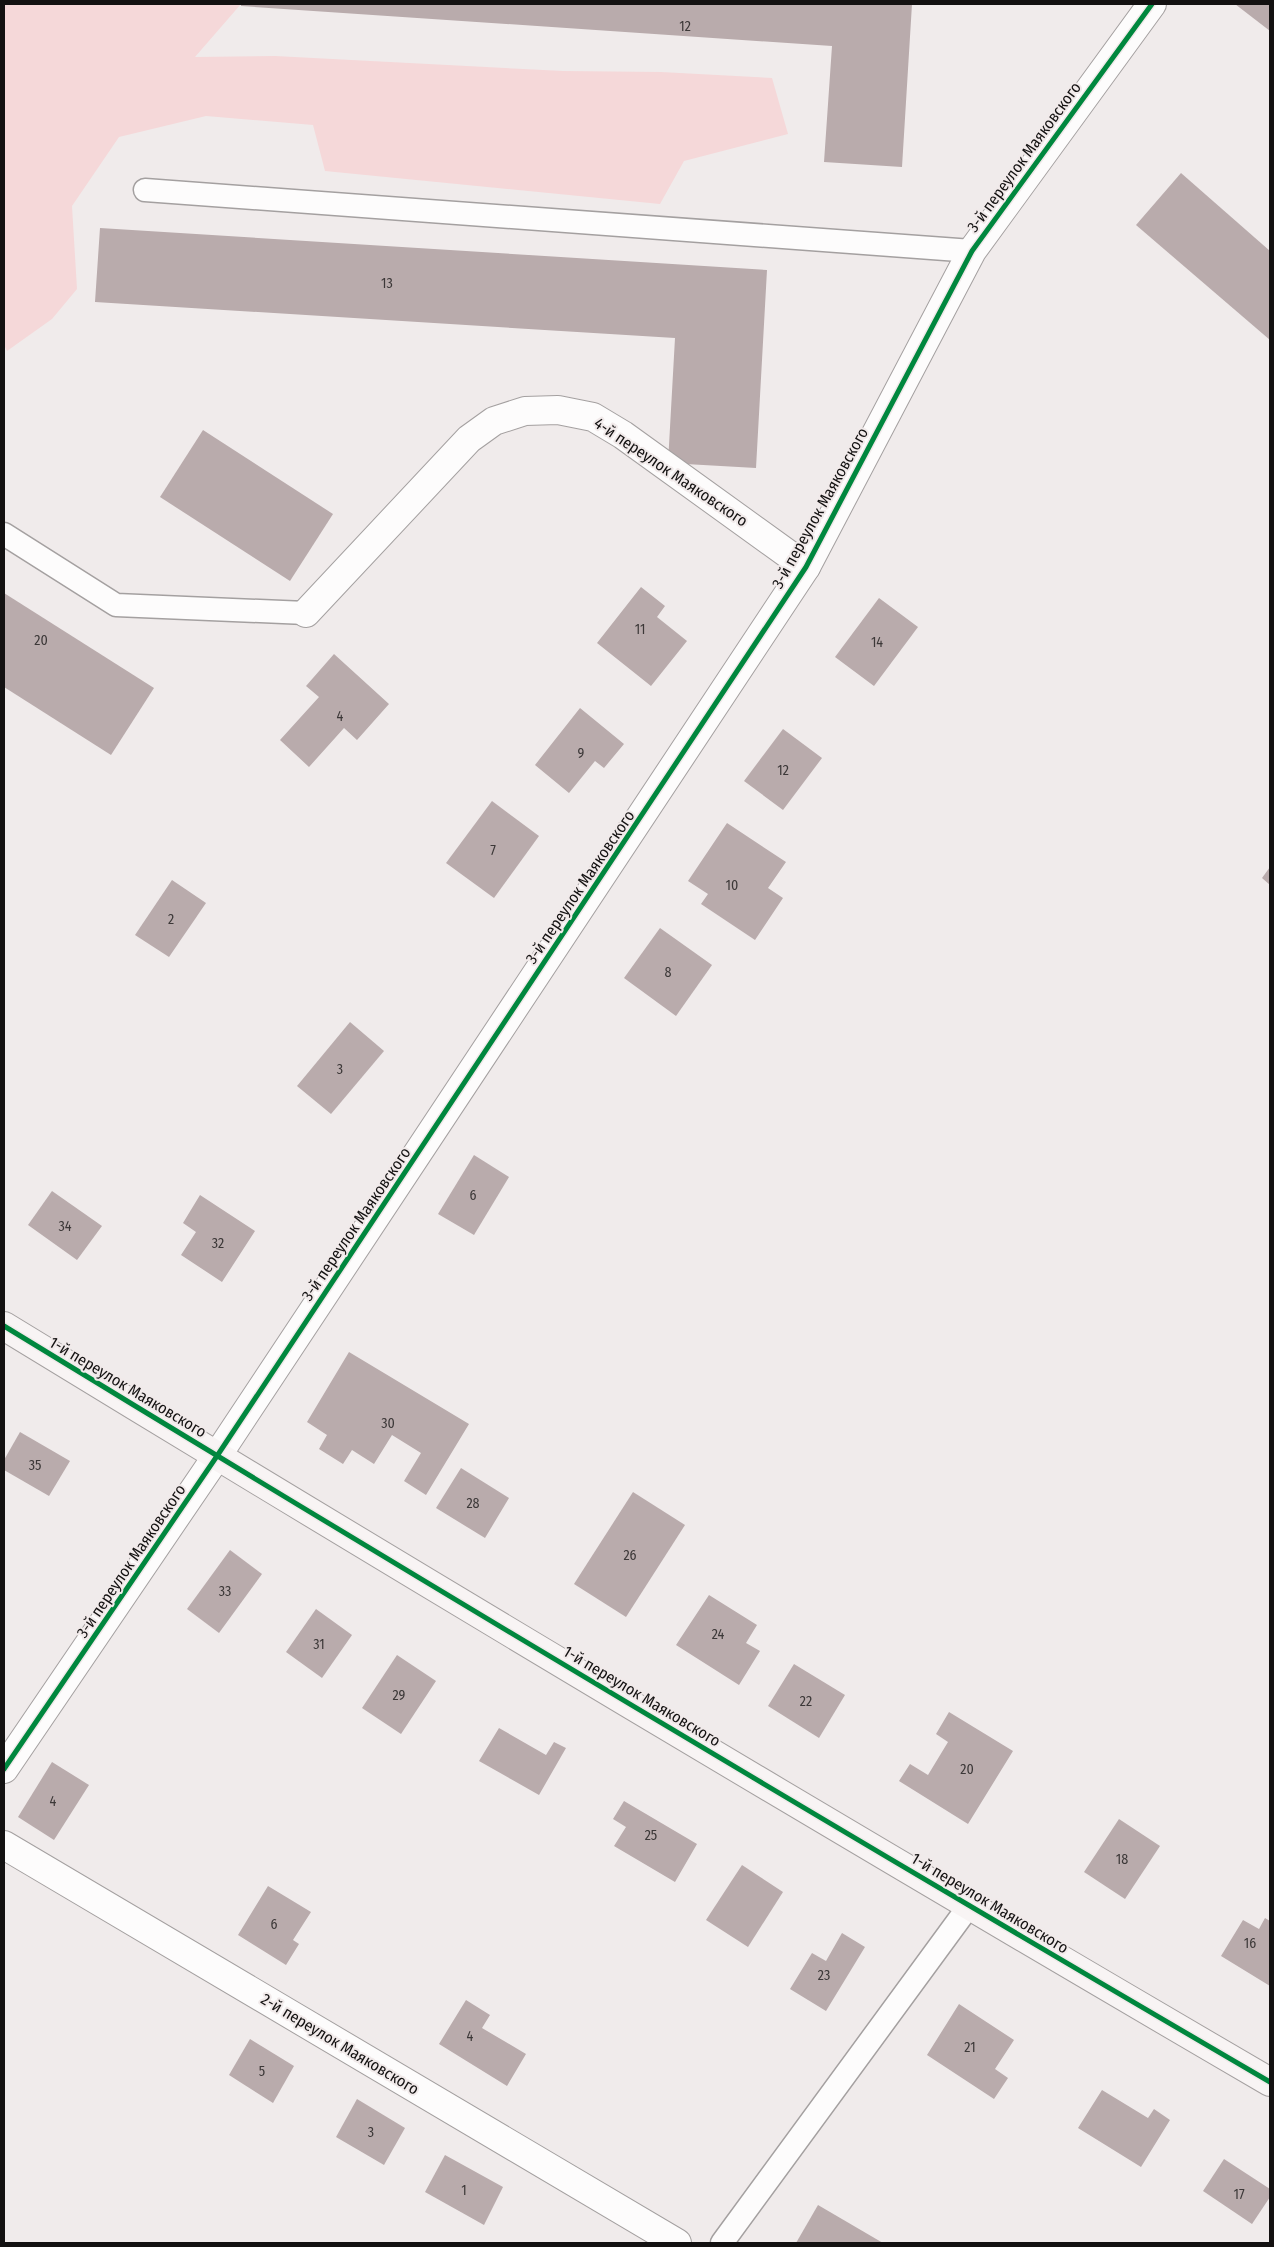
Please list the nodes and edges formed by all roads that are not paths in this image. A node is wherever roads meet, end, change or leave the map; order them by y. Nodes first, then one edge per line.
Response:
1 (1152, 4) edge
2 (145, 190) dead end
3 (972, 251) junction
4 (4, 534) edge
5 (806, 567) junction
6 (306, 613) joint
7 (4, 1326) edge
8 (217, 1456) junction
9 (4, 1769) edge
10 (4, 1845) edge
11 (968, 1906) junction
12 (1270, 2082) edge
13 (677, 2243) edge
14 (722, 2243) edge

1 - 3 street, 3-й переулок Маяковского
2 - 3 lane
3 - 5 street, 3-й переулок Маяковского
4 - 6 lane
5 - 6 street, 4-й переулок Маяковского
5 - 8 street, 3-й переулок Маяковского
7 - 8 street, 1-й переулок Маяковского
8 - 9 street, 3-й переулок Маяковского
8 - 11 street, 1-й переулок Маяковского
10 - 13 street, 2-й переулок Маяковского
11 - 12 street, 1-й переулок Маяковского
11 - 14 lane

